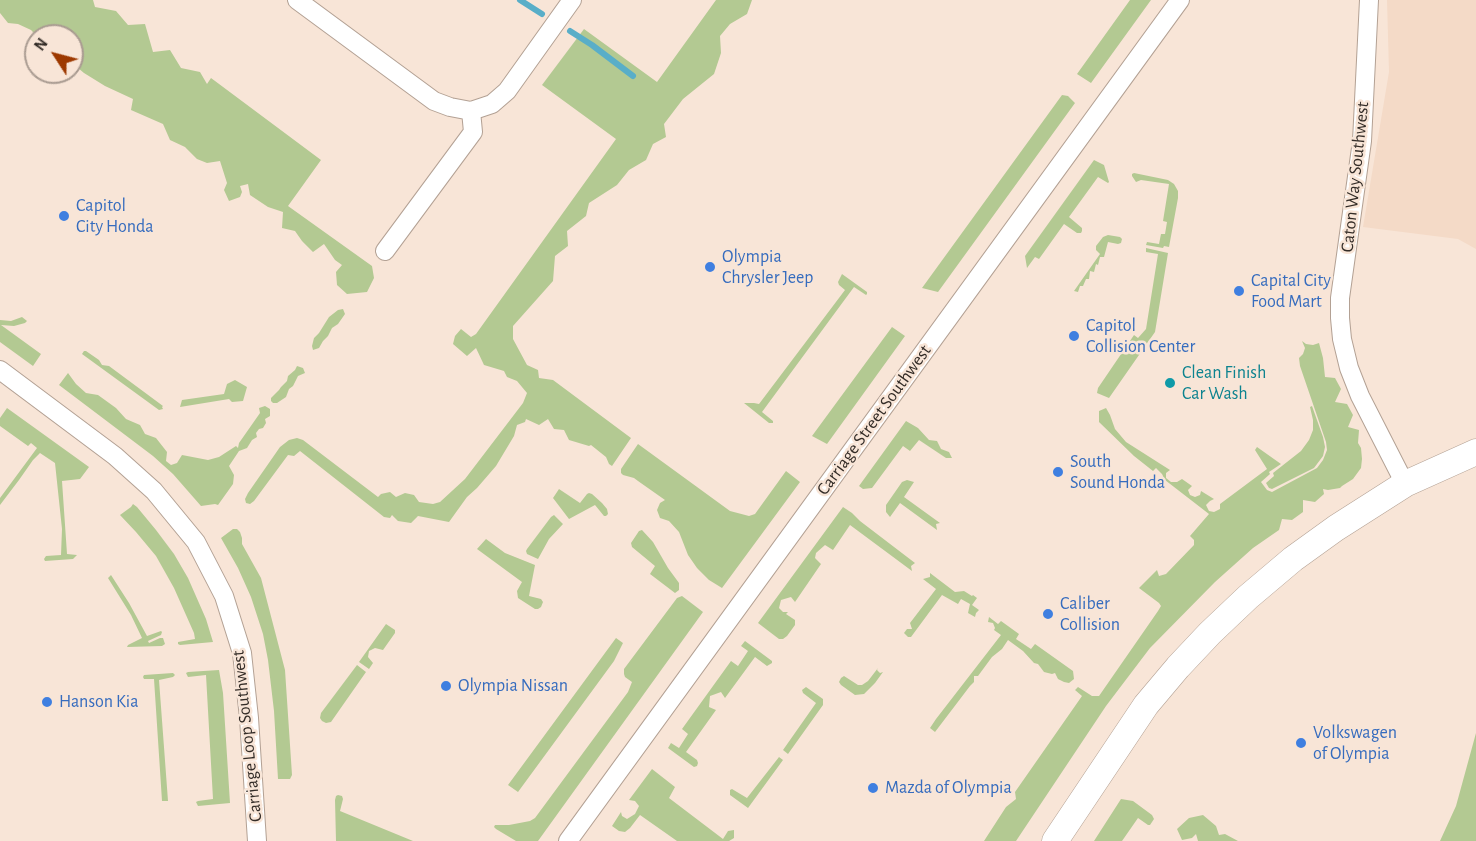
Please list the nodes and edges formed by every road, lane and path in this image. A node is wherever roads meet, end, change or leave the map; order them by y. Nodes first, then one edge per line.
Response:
1 (297, 0) edge
2 (572, 0) edge
3 (1180, 0) edge
4 (1369, 0) edge
5 (471, 111) junction
6 (385, 251) dead end
7 (0, 370) edge
8 (1476, 452) edge
9 (1405, 484) junction
10 (257, 841) edge
11 (568, 841) edge
12 (1055, 841) edge

1 - 5 street
2 - 5 street
3 - 11 street, Carriage Street Southwest
4 - 9 street, Caton Way Southwest
5 - 6 street
7 - 10 street, Carriage Loop Southwest
8 - 9 main road
9 - 12 main road

